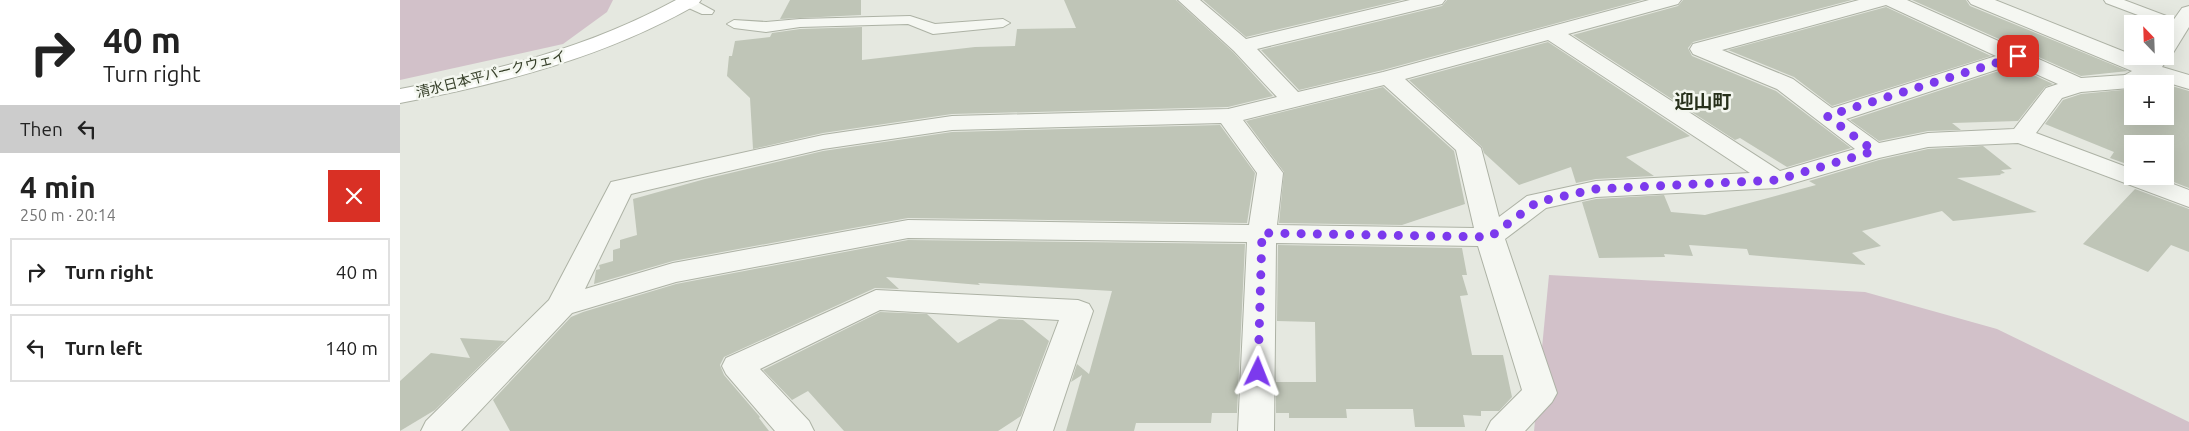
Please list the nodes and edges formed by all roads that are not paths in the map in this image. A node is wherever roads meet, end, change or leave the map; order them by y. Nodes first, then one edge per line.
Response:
1 (1188, 0) edge
2 (1435, 0) edge
3 (1604, 0) edge
4 (1671, 0) edge
5 (1882, 0) edge
6 (1891, 0) edge
7 (1978, 0) edge
8 (2111, 0) edge
9 (695, 5) edge
10 (1625, 12) junction
11 (2185, 19) edge
12 (1003, 23) dead end
13 (734, 24) dead end
14 (1552, 33) junction
15 (2174, 35) edge
16 (1242, 46) junction
17 (2124, 52) edge
18 (2018, 56) junction
19 (2151, 65) edge
20 (2158, 65) edge
21 (1388, 77) junction
22 (2189, 82) edge
23 (2078, 85) junction
24 (400, 96) edge
25 (1292, 100) junction
26 (1228, 116) junction
27 (1827, 116) junction
28 (2022, 136) junction
29 (1874, 151) junction
30 (1777, 180) junction
31 (2189, 199) edge
32 (1262, 233) junction
33 (1490, 237) junction
34 (561, 306) junction
35 (454, 425) edge
36 (796, 431) edge
37 (1036, 431) edge
38 (1256, 431) edge
39 (1504, 431) edge

1 - 16 street
2 - 16 street
3 - 10 street
4 - 10 street
5 - 27 street
6 - 18 street
7 - 17 street
8 - 11 lane
9 - 24 street, 清水日本平パークウェイ
10 - 14 street
11 - 15 street
12 - 13 lane
14 - 21 street
14 - 30 street
16 - 25 street
18 - 23 street
18 - 27 street
19 - 23 street
20 - 22 street
21 - 25 street
21 - 33 street
23 - 28 street
25 - 26 street
26 - 32 street
26 - 34 street
27 - 29 street
28 - 29 street
28 - 31 street
29 - 30 street
30 - 33 street
32 - 33 street
32 - 34 street
32 - 38 street
33 - 39 street
34 - 35 street
36 - 37 street

